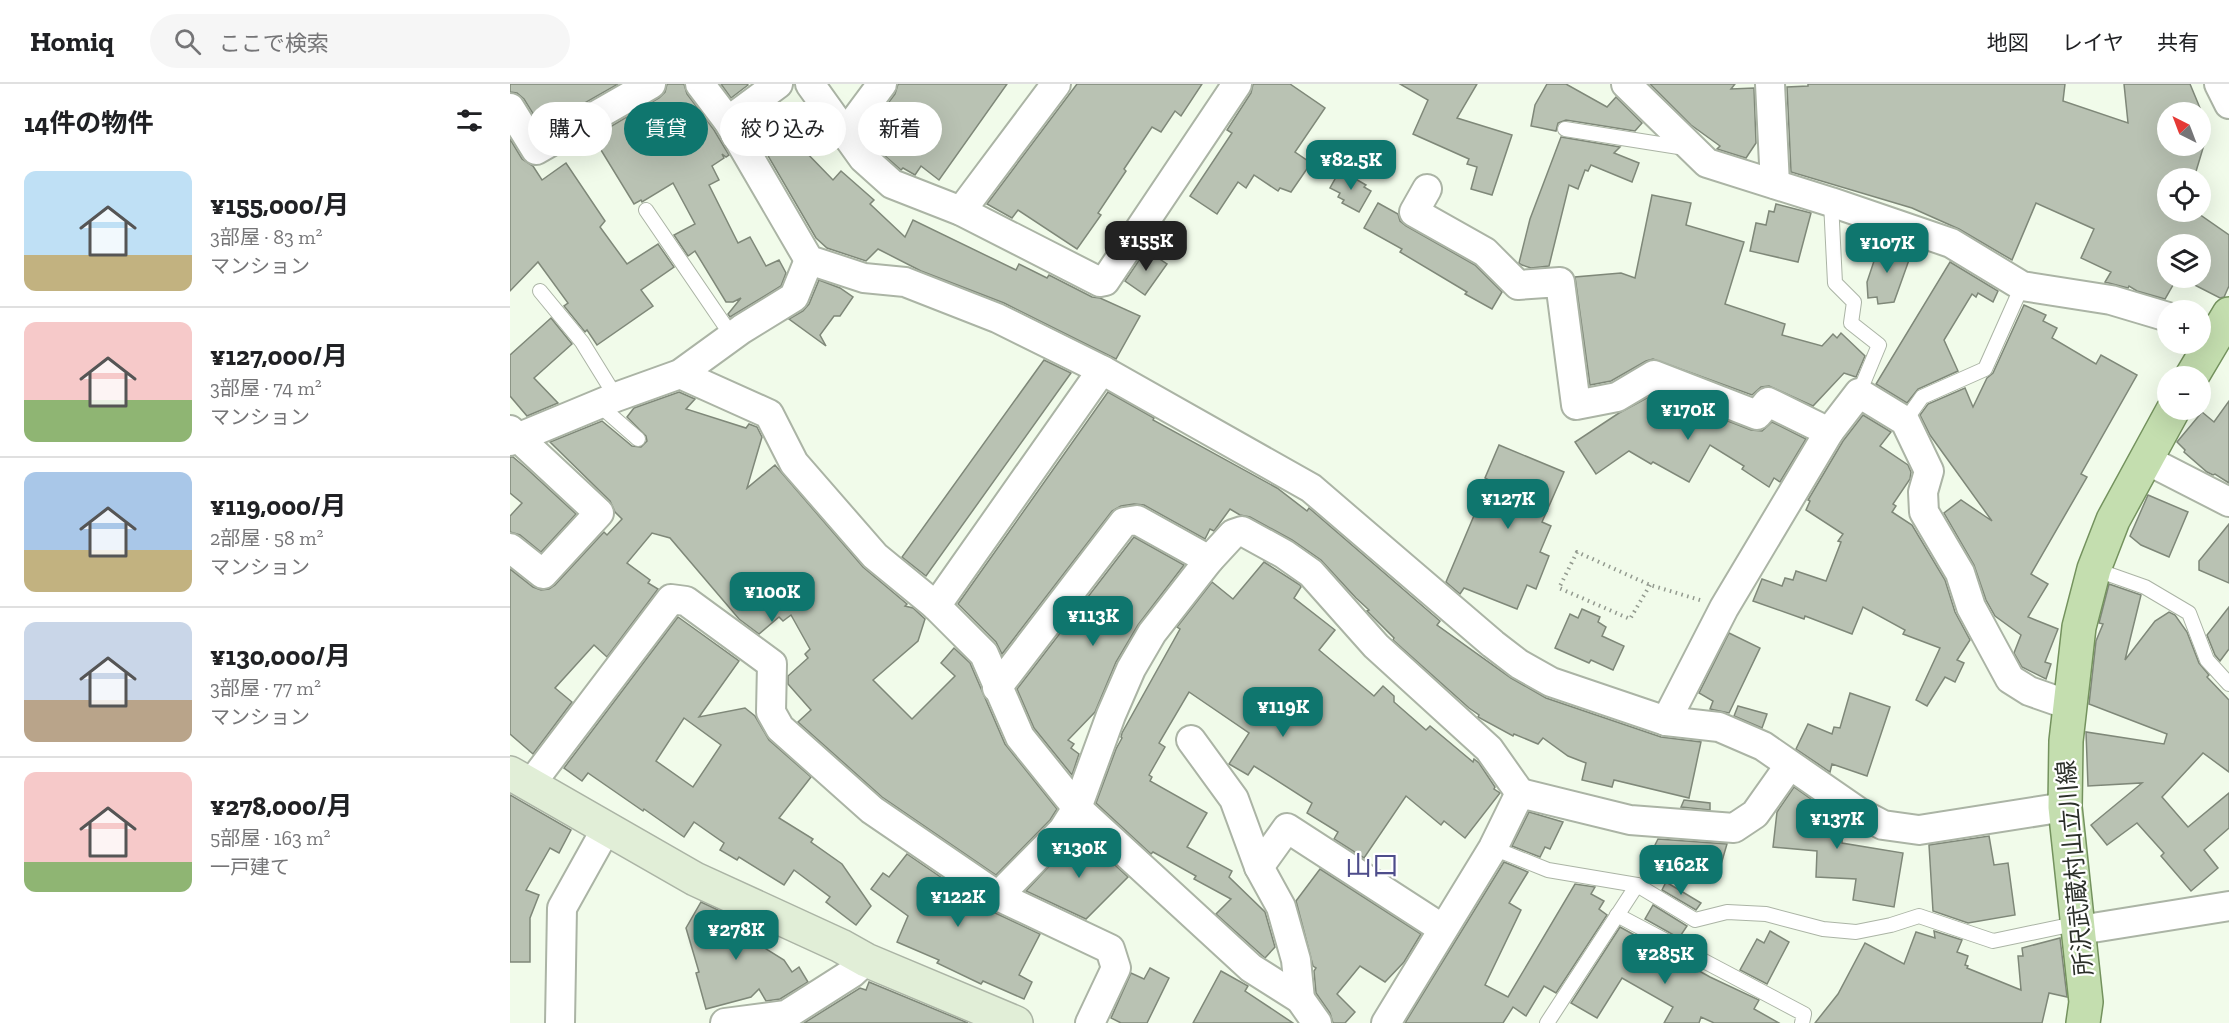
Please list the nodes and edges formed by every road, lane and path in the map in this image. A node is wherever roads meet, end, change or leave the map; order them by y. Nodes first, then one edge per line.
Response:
1 (651, 84) edge
2 (700, 84) edge
3 (778, 84) edge
4 (810, 84) edge
5 (882, 84) edge
6 (1056, 84) edge
7 (1237, 84) edge
8 (1626, 84) edge
9 (1770, 84) edge
10 (2219, 84) edge
11 (754, 102) edge
12 (822, 102) edge
13 (2229, 104) edge
14 (510, 108) edge
15 (720, 110) edge
16 (1565, 129) dead end
17 (846, 132) edge
18 (846, 138) edge
19 (1693, 149) junction
20 (748, 156) edge
21 (1775, 184) junction
22 (1427, 189) dead end
23 (1831, 202) junction
24 (646, 210) dead end
25 (961, 211) junction
26 (808, 260) junction
27 (2022, 286) junction
28 (540, 291) dead end
29 (2157, 314) edge
30 (2216, 325) edge
31 (732, 336) junction
32 (2197, 366) edge
33 (1102, 370) junction
34 (680, 374) junction
35 (1859, 393) junction
36 (607, 401) junction
37 (1905, 420) junction
38 (2167, 420) edge
39 (1830, 432) junction
40 (512, 436) edge
41 (638, 439) dead end
42 (2145, 459) junction
43 (2229, 502) edge
44 (510, 548) edge
45 (1209, 560) junction
46 (2094, 569) junction
47 (1650, 585) junction
48 (936, 606) junction
49 (1724, 608) junction
50 (2229, 684) edge
51 (997, 688) junction
52 (2069, 705) junction
53 (1666, 721) junction
54 (1191, 740) dead end
55 (1789, 766) junction
56 (520, 779) edge
57 (1520, 793) junction
58 (2065, 807) junction
59 (1077, 808) junction
60 (606, 829) junction
61 (1493, 848) junction
62 (1259, 867) junction
63 (1637, 885) junction
64 (998, 896) junction
65 (2229, 907) edge
66 (1617, 915) junction
67 (2079, 926) junction
68 (1443, 929) junction
69 (866, 960) junction
70 (1300, 999) junction
71 (560, 1023) edge
72 (725, 1023) edge
73 (1016, 1023) edge
74 (1090, 1023) edge
75 (1317, 1023) edge
76 (1386, 1023) edge
77 (1547, 1023) edge
78 (1802, 1023) edge
79 (2084, 1023) edge

1 - 14 street
2 - 15 street
3 - 11 street
4 - 12 street
5 - 17 street
6 - 25 street
7 - 25 street
8 - 19 street
9 - 21 street
10 - 13 street
16 - 19 lane
18 - 25 street
19 - 21 street
20 - 26 street
21 - 23 street
22 - 39 street
23 - 27 street
23 - 35 lane
24 - 31 lane
26 - 31 street
26 - 33 street
27 - 29 street
27 - 37 lane
28 - 36 lane
30 - 32 main road
31 - 34 street
33 - 48 street
33 - 53 street
34 - 36 street
34 - 48 street
35 - 37 street
35 - 39 street
36 - 40 street
36 - 41 lane
37 - 52 street
38 - 42 main road, 所沢武蔵村山立川線
39 - 49 street
40 - 44 street
42 - 43 street
42 - 46 main road, 所沢武蔵村山立川線
45 - 51 street
45 - 57 street
45 - 59 street
46 - 50 lane
46 - 52 main road, 所沢武蔵村山立川線
47 - 47 path
47 - 49 path
48 - 51 street
49 - 53 street
51 - 59 street
52 - 58 main road, 所沢武蔵村山立川線
53 - 55 street
54 - 62 street
55 - 57 street
55 - 58 street
56 - 60 street
56 - 64 street
57 - 61 street
58 - 67 main road, 所沢武蔵村山立川線
59 - 64 street
59 - 70 street
60 - 69 street
60 - 71 street
61 - 63 lane
61 - 68 street
62 - 68 street
62 - 70 street
63 - 66 lane
63 - 67 lane
64 - 74 street
65 - 67 street
66 - 77 lane
66 - 78 lane
67 - 79 main road, 所沢武蔵村山立川線
68 - 76 street
69 - 72 street
69 - 73 street
70 - 75 street

